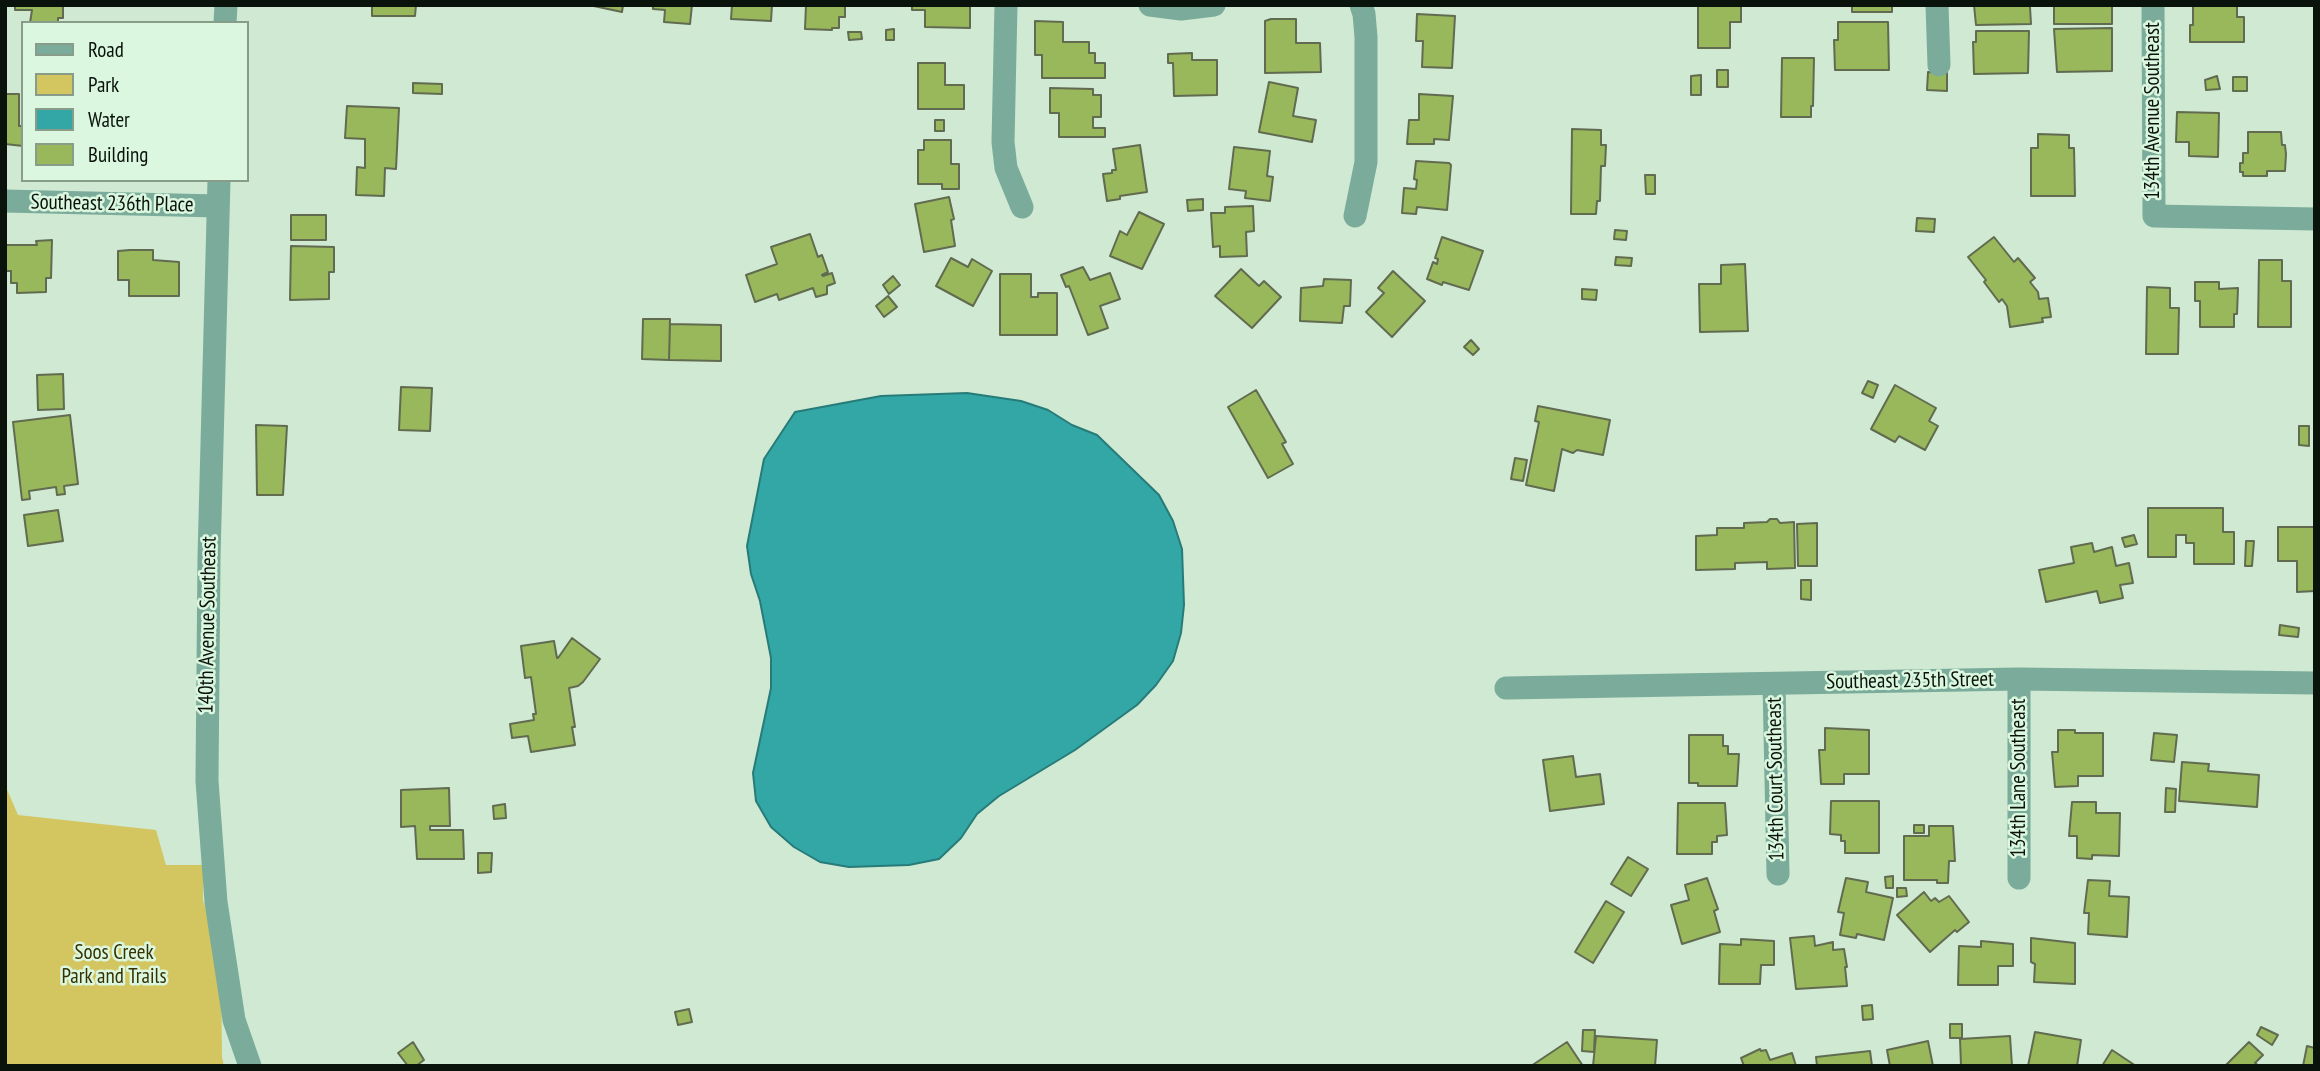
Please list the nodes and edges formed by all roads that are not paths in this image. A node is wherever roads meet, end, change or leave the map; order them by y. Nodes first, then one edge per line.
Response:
1 (1006, 5) edge
2 (1150, 5) edge
3 (1214, 5) edge
4 (1361, 5) edge
5 (1937, 5) edge
6 (2153, 5) edge
7 (1938, 65) dead end
8 (219, 182) edge
9 (5, 201) edge
10 (218, 206) junction
11 (1022, 207) dead end
12 (1355, 216) dead end
13 (2315, 219) edge
14 (2019, 679) junction
15 (2315, 683) edge
16 (1774, 684) junction
17 (1506, 688) dead end
18 (1778, 874) dead end
19 (2019, 878) dead end
20 (250, 1066) edge

1 - 11 street
2 - 3 street
4 - 12 street
5 - 7 street
6 - 13 street, 134th Avenue Southeast
8 - 10 street, 140th Avenue Southeast
9 - 10 street, Southeast 236th Place
10 - 20 street, 140th Avenue Southeast
14 - 15 street, Southeast 235th Street
14 - 16 street, Southeast 235th Street
14 - 19 street, 134th Lane Southeast
16 - 17 street, Southeast 235th Street
16 - 18 street, 134th Court Southeast

